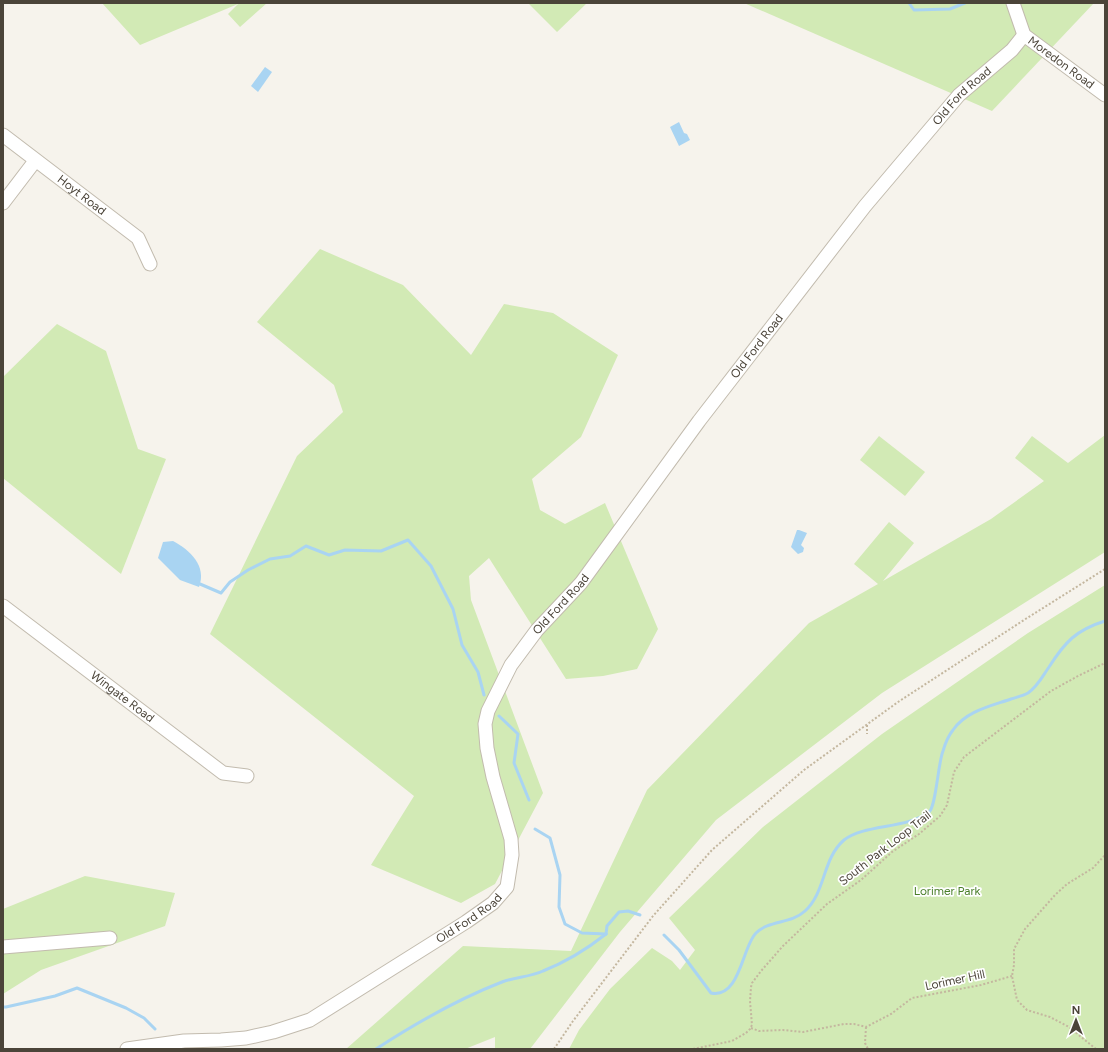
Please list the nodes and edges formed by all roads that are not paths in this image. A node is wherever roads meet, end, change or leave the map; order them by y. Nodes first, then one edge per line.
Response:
1 (1013, 3) edge
2 (1024, 35) junction
3 (1105, 95) edge
4 (3, 135) edge
5 (35, 161) junction
6 (3, 203) edge
7 (150, 264) dead end
8 (3, 606) edge
9 (247, 776) dead end
10 (110, 938) dead end
11 (3, 947) edge
12 (221, 1045) edge
13 (127, 1049) edge

1 - 2 street, Moredon Road
2 - 3 street, Moredon Road
2 - 12 street, Old Ford Road
4 - 5 street, Hoyt Road
5 - 6 street
5 - 7 street, Hoyt Road
8 - 9 street, Wingate Road
10 - 11 street
12 - 13 street, Old Ford Road

